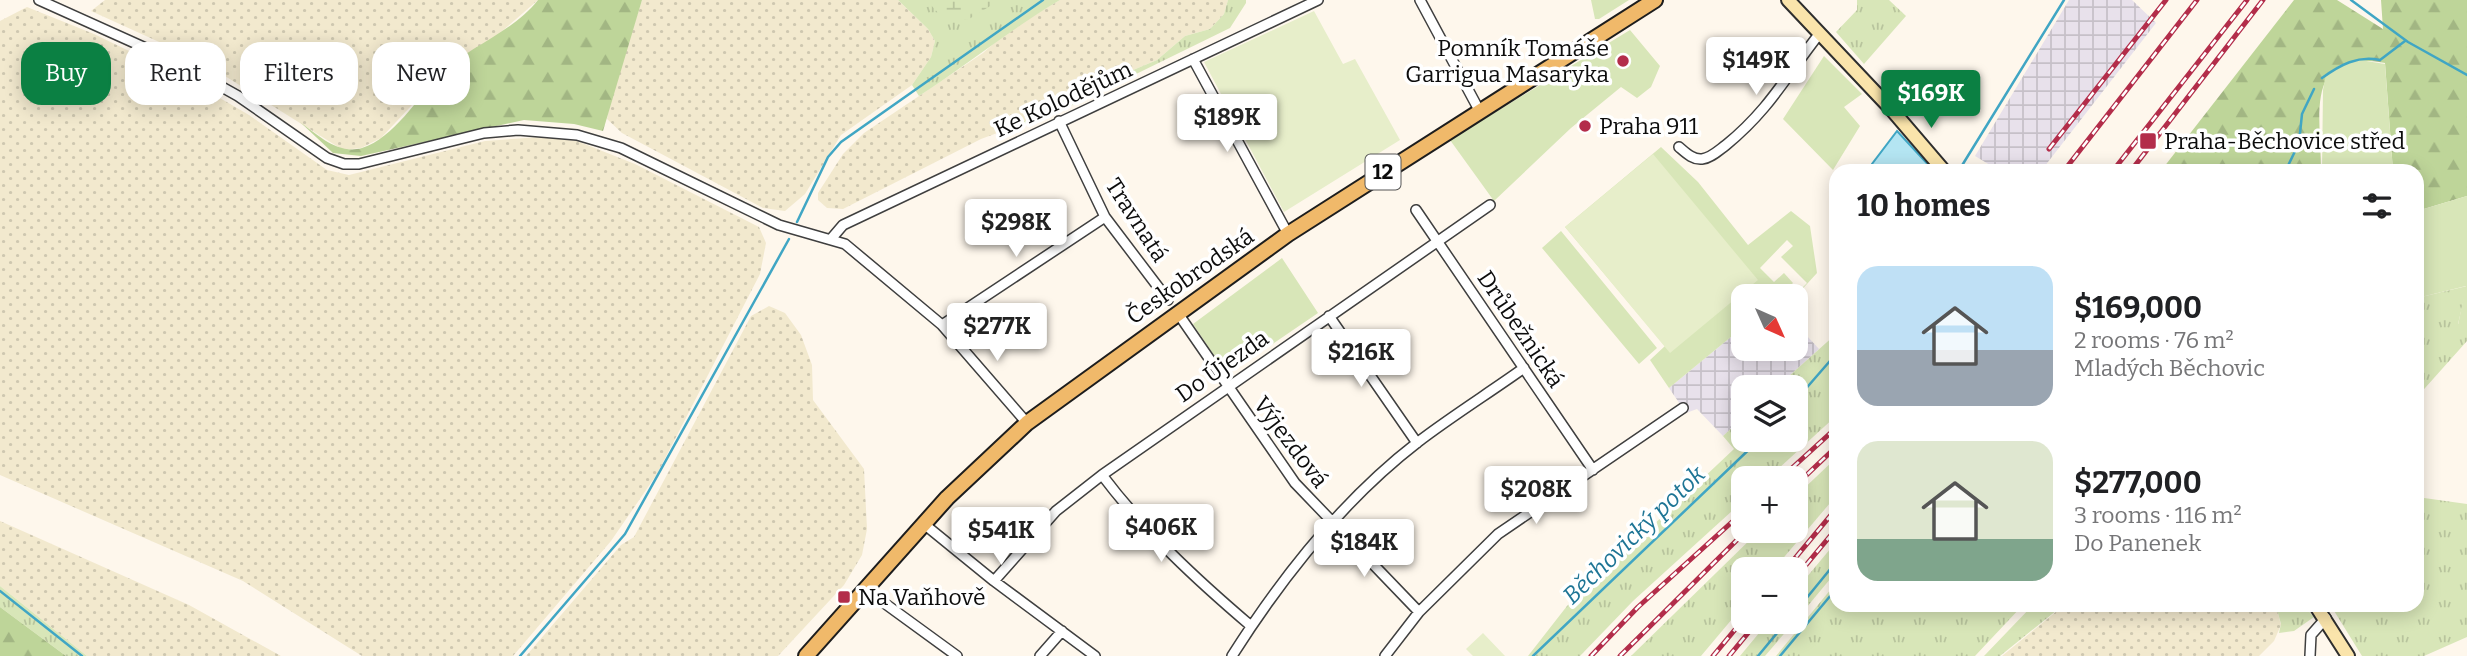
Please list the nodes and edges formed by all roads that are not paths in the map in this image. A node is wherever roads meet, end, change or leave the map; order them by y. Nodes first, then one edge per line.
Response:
1 (39, 0) edge
2 (1318, 0) edge
3 (1420, 0) edge
4 (1656, 0) edge
5 (1788, 0) edge
6 (1298, 4) edge
7 (1820, 33) junction
8 (1193, 59) junction
9 (1479, 110) junction
10 (1059, 121) junction
11 (1679, 147) dead end
12 (1938, 164) edge
13 (1490, 205) dead end
14 (1416, 210) dead end
15 (1105, 217) junction
16 (1288, 234) junction
17 (831, 239) junction
18 (1438, 242) junction
19 (1172, 306) junction
20 (1329, 316) junction
21 (942, 325) junction
22 (1524, 368) junction
23 (1227, 386) junction
24 (1683, 410) dead end
25 (1027, 423) junction
26 (1417, 443) junction
27 (1593, 470) junction
28 (1101, 475) junction
29 (1331, 523) junction
30 (924, 524) junction
31 (993, 581) junction
32 (865, 589) junction
33 (1419, 612) junction
34 (2321, 612) edge
35 (2326, 618) junction
36 (1251, 626) junction
37 (1062, 631) junction
38 (806, 656) edge
39 (957, 656) edge
40 (1040, 656) edge
41 (1095, 656) edge
42 (1232, 656) edge
43 (1385, 656) edge
44 (2310, 656) edge
45 (2348, 656) edge

1 - 17 street
2 - 6 street, Ke Kolodějům
3 - 9 street
4 - 9 main road, Českobrodská / 12
5 - 7 street
6 - 8 street, Ke Kolodějům
7 - 11 street
7 - 12 street
8 - 10 street, Ke Kolodějům
8 - 16 street
9 - 16 main road, Českobrodská / 12
10 - 15 street, Travnatá
10 - 17 street, Ke Kolodějům
13 - 18 street, Do Újezda
14 - 18 street, Drůbežnická
15 - 19 street, Travnatá
15 - 21 street
16 - 19 main road, Českobrodská / 12
17 - 21 street
18 - 20 street, Do Újezda
18 - 22 street, Drůbežnická
19 - 23 street, Výjezdová
19 - 25 main road, Českobrodská / 12
20 - 23 street, Do Újezda
20 - 26 street
21 - 25 street
22 - 26 street
22 - 27 street, Drůbežnická
23 - 28 street, Do Újezda
23 - 29 street, Výjezdová
24 - 27 street
25 - 30 main road, Českobrodská / 12
26 - 29 street
27 - 33 street
28 - 31 street, Do Újezda
28 - 36 street
29 - 33 street, Výjezdová
29 - 36 street
30 - 31 street
30 - 32 main road, Českobrodská / 12
31 - 37 street
32 - 38 main road, Českobrodská / 12
32 - 39 street
33 - 43 street
34 - 35 street
35 - 44 street
35 - 45 street
36 - 42 street
37 - 40 street
37 - 41 street

